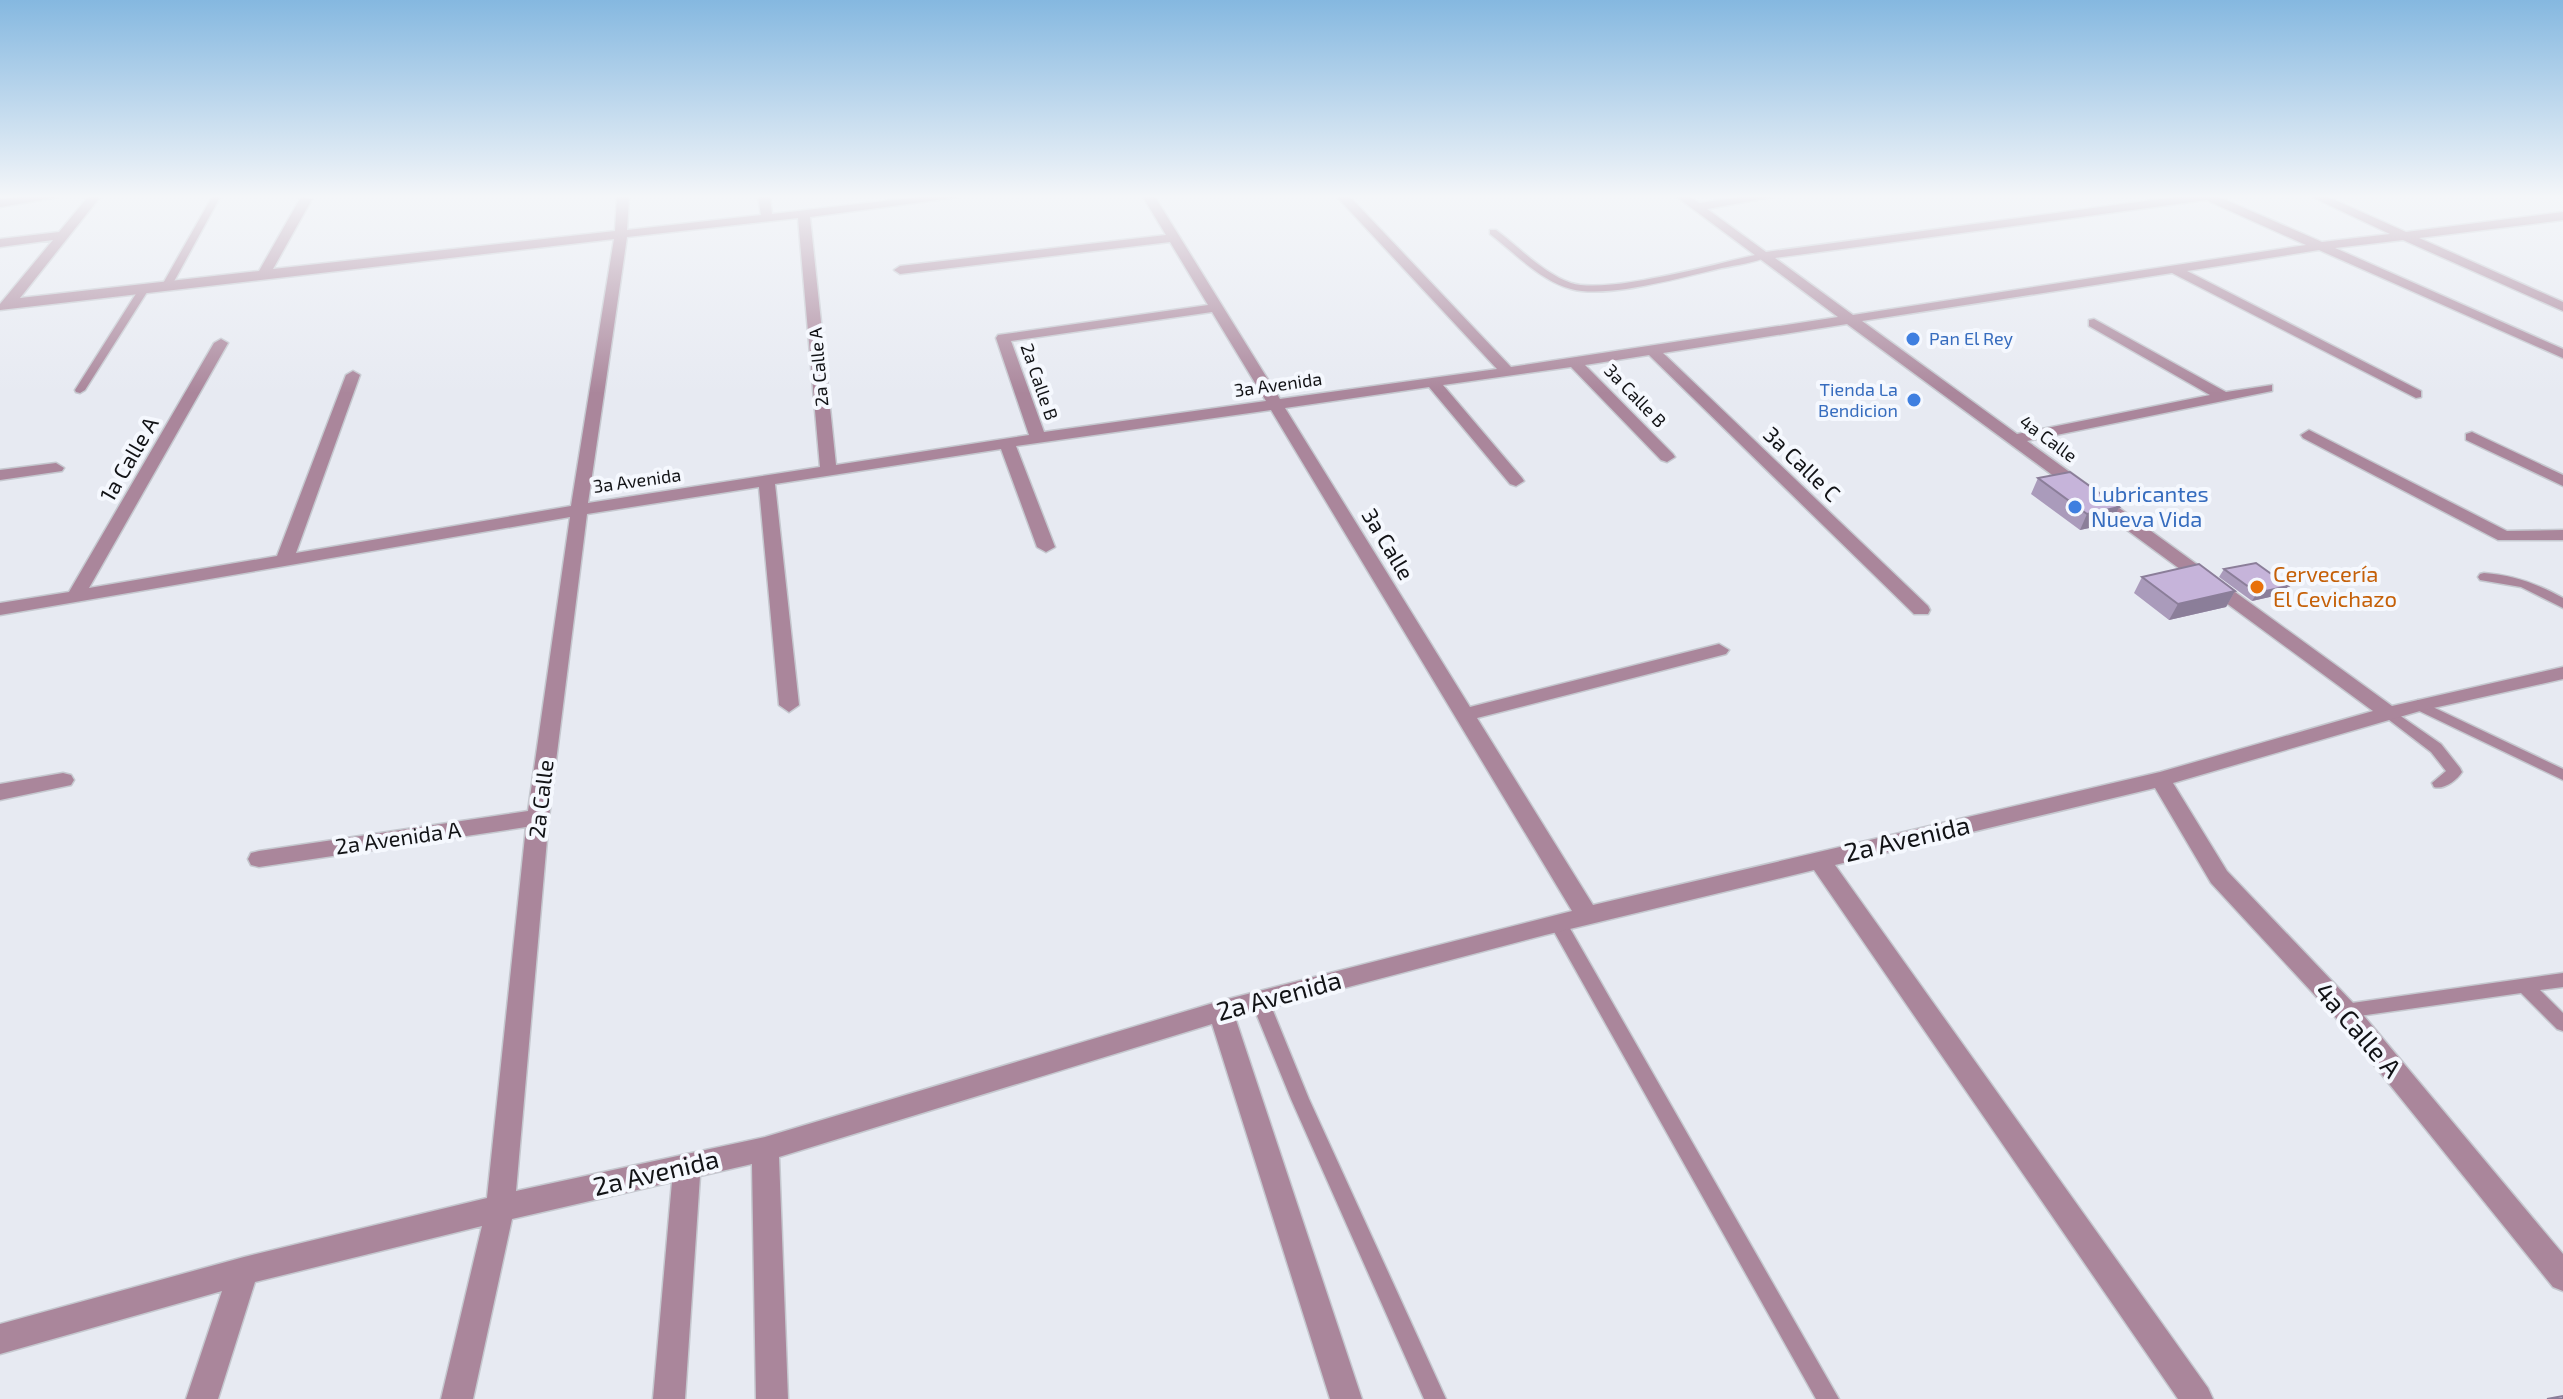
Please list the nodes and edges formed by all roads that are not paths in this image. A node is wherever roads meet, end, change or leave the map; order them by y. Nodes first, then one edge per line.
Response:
1 (40, 262) edge
2 (180, 262) edge
3 (271, 262) edge
4 (383, 262) edge
5 (617, 262) edge
6 (809, 262) edge
7 (966, 262) edge
8 (1187, 262) edge
9 (1405, 262) edge
10 (1533, 262) edge
11 (1733, 262) edge
12 (1773, 262) edge
13 (2227, 262) edge
14 (2351, 262) edge
15 (2461, 262) edge
16 (900, 270) dead end
17 (2177, 271) junction
18 (263, 276) junction
19 (166, 287) junction
20 (144, 289) junction
21 (3, 307) edge
22 (2563, 307) edge
23 (1215, 308) junction
24 (1849, 318) junction
25 (2094, 323) dead end
26 (221, 343) dead end
27 (1652, 350) junction
28 (2563, 354) edge
29 (1574, 362) junction
30 (1507, 371) junction
31 (353, 375) dead end
32 (1433, 382) junction
33 (2267, 388) dead end
34 (80, 390) dead end
35 (2416, 394) dead end
36 (2224, 397) junction
37 (1277, 405) junction
38 (2309, 435) dead end
39 (2472, 437) dead end
40 (1038, 438) junction
41 (2014, 439) junction
42 (1007, 444) junction
43 (1667, 457) dead end
44 (56, 468) dead end
45 (829, 473) junction
46 (0, 475) edge
47 (1516, 481) dead end
48 (2563, 481) edge
49 (767, 483) junction
50 (579, 510) junction
51 (2563, 535) edge
52 (1046, 547) dead end
53 (284, 561) junction
54 (2484, 577) dead end
55 (75, 597) junction
56 (2563, 604) edge
57 (0, 609) edge
58 (1921, 610) dead end
59 (1719, 650) dead end
60 (2563, 673) edge
61 (789, 705) dead end
62 (2418, 705) junction
63 (2389, 713) junction
64 (1464, 715) junction
65 (2563, 775) edge
66 (2160, 779) junction
67 (63, 780) dead end
68 (2439, 783) dead end
69 (0, 792) edge
70 (538, 817) junction
71 (259, 859) dead end
72 (1819, 860) junction
73 (1587, 916) junction
74 (1558, 923) junction
75 (2563, 980) edge
76 (2525, 986) junction
77 (1260, 1001) junction
78 (1220, 1011) junction
79 (2345, 1011) junction
80 (2563, 1024) edge
81 (765, 1149) junction
82 (687, 1166) junction
83 (500, 1208) junction
84 (244, 1271) junction
85 (2563, 1277) edge
86 (0, 1339) edge
87 (202, 1399) edge
88 (457, 1399) edge
89 (669, 1399) edge
90 (772, 1399) edge
91 (1346, 1399) edge
92 (1435, 1399) edge
93 (1828, 1399) edge
94 (2197, 1399) edge

1 - 21 street
2 - 19 lane
3 - 18 street
4 - 18 street
5 - 50 street, 2a Calle
6 - 45 street, 2a Calle A
7 - 16 street
8 - 23 street, 3a Calle
9 - 30 street
10 - 11 lane
12 - 24 street, 4a Calle
13 - 17 street, 3a Avenida
14 - 28 street
15 - 22 street
17 - 24 street, 3a Avenida
17 - 35 street
18 - 19 street
19 - 20 street
20 - 21 street
20 - 34 lane
23 - 37 street, 3a Calle
23 - 40 street, 2a Calle B
24 - 27 street, 3a Avenida
24 - 41 street, 4a Calle
25 - 36 street
26 - 55 street, 1a Calle A
27 - 29 street, 3a Avenida
27 - 58 street, 3a Calle C
29 - 30 street, 3a Avenida
29 - 43 street, 3a Calle B
30 - 32 street, 3a Avenida
31 - 53 street
32 - 37 street, 3a Avenida
32 - 47 street
33 - 36 street
36 - 41 street
37 - 40 street, 3a Avenida
37 - 64 street, 3a Calle
38 - 51 street
39 - 48 street
40 - 42 street, 3a Avenida
41 - 63 street, 4a Calle
42 - 45 street, 3a Avenida
42 - 52 street
44 - 46 street
45 - 49 street, 3a Avenida
49 - 50 street, 3a Avenida
49 - 61 street
50 - 53 street, 3a Avenida
50 - 70 street, 2a Calle
53 - 55 street, 3a Avenida
54 - 56 lane
55 - 57 street, 3a Avenida
59 - 64 street
60 - 62 street, 2a Avenida
62 - 63 street, 2a Avenida
62 - 65 lane
63 - 66 street, 2a Avenida
63 - 68 lane
64 - 73 street, 3a Calle
66 - 72 street, 2a Avenida
66 - 79 street, 4a Calle A
67 - 69 street
70 - 71 street, 2a Avenida A
70 - 83 street, 2a Calle
72 - 73 street, 2a Avenida
72 - 94 street
73 - 74 street, 2a Avenida
74 - 77 street, 2a Avenida
74 - 93 lane
75 - 76 lane
76 - 79 lane
76 - 80 lane
77 - 78 street, 2a Avenida
77 - 92 lane
78 - 81 street, 2a Avenida
78 - 91 street
79 - 85 street, 4a Calle A
81 - 82 street, 2a Avenida
81 - 90 street
82 - 83 street, 2a Avenida
82 - 89 street
83 - 84 street, 2a Avenida
83 - 88 street, 2a Calle
84 - 86 street, 2a Avenida
84 - 87 street

